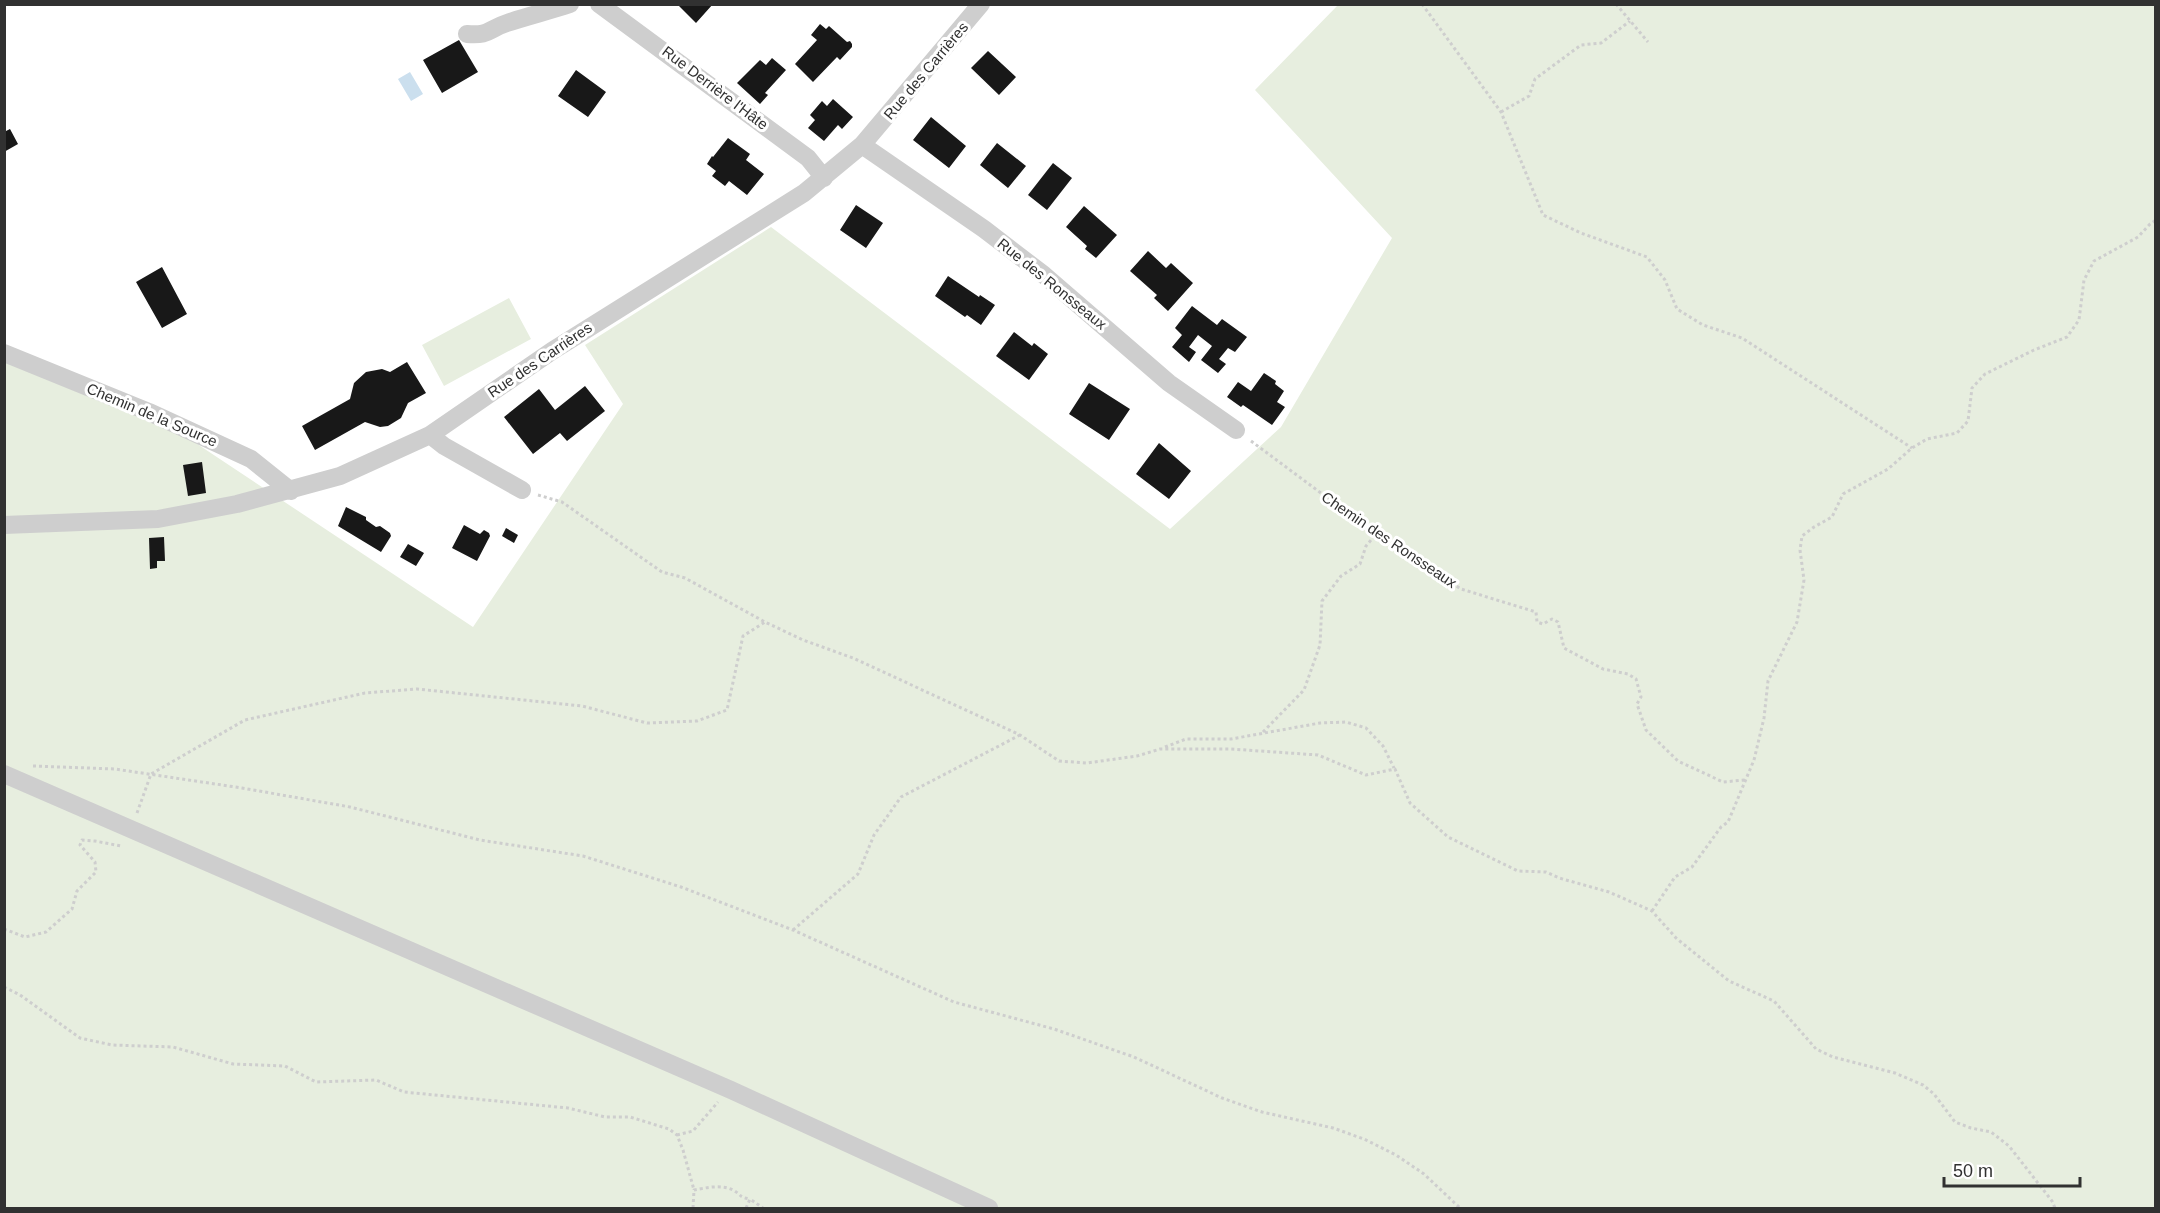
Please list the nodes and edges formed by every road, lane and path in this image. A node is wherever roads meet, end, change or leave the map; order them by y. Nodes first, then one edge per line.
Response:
1 (570, 4) edge
2 (599, 4) edge
3 (981, 4) edge
4 (1422, 4) edge
5 (1616, 4) edge
6 (1630, 21) junction
7 (467, 34) dead end
8 (1648, 42) dead end
9 (1500, 112) junction
10 (862, 145) junction
11 (824, 178) junction
12 (2156, 220) edge
13 (4, 353) edge
14 (1236, 430) joint
15 (430, 435) junction
16 (1912, 448) junction
17 (522, 490) joint
18 (291, 491) junction
19 (4, 525) edge
20 (1376, 534) junction
21 (765, 622) junction
22 (1261, 734) junction
23 (1020, 735) junction
24 (1160, 748) junction
25 (27, 765) dead end
26 (1395, 769) junction
27 (4, 774) edge
28 (151, 774) junction
29 (1745, 780) junction
30 (135, 829) junction
31 (122, 846) dead end
32 (1652, 911) junction
33 (4, 929) edge
34 (793, 930) junction
35 (4, 987) edge
36 (731, 1090) junction
37 (677, 1135) junction
38 (694, 1190) junction
39 (750, 1199) junction
40 (693, 1209) edge
41 (746, 1209) edge
42 (763, 1209) edge
43 (989, 1209) edge
44 (1460, 1209) edge
45 (2055, 1209) edge

1 - 7 street
2 - 11 street, Rue Derrière l'Hâte
3 - 10 street, Rue des Carrières
4 - 9 path
5 - 6 path
6 - 8 path
6 - 9 path
9 - 16 path
10 - 11 street, Rue des Carrières
10 - 14 street, Rue des Ronsseaux
11 - 15 street, Rue des Carrières
12 - 16 path
13 - 18 street, Chemin de la Source
14 - 20 path, Chemin des Ronsseaux
15 - 17 street
15 - 18 street, Rue des Carrières
16 - 29 path
17 - 21 path
18 - 19 street, Rue des Carrières
20 - 22 path
20 - 29 path, Chemin des Ronsseaux
21 - 23 path
21 - 28 path
22 - 24 path
22 - 26 path
23 - 24 path
23 - 34 path
24 - 26 path
25 - 28 path
26 - 32 path
27 - 30 street
28 - 30 path
28 - 34 path
29 - 32 path
30 - 36 street
31 - 33 path
32 - 45 path
34 - 44 path
35 - 37 path
36 - 37 path
36 - 43 street
37 - 38 path
38 - 39 path
38 - 40 path
39 - 41 path
39 - 42 path

